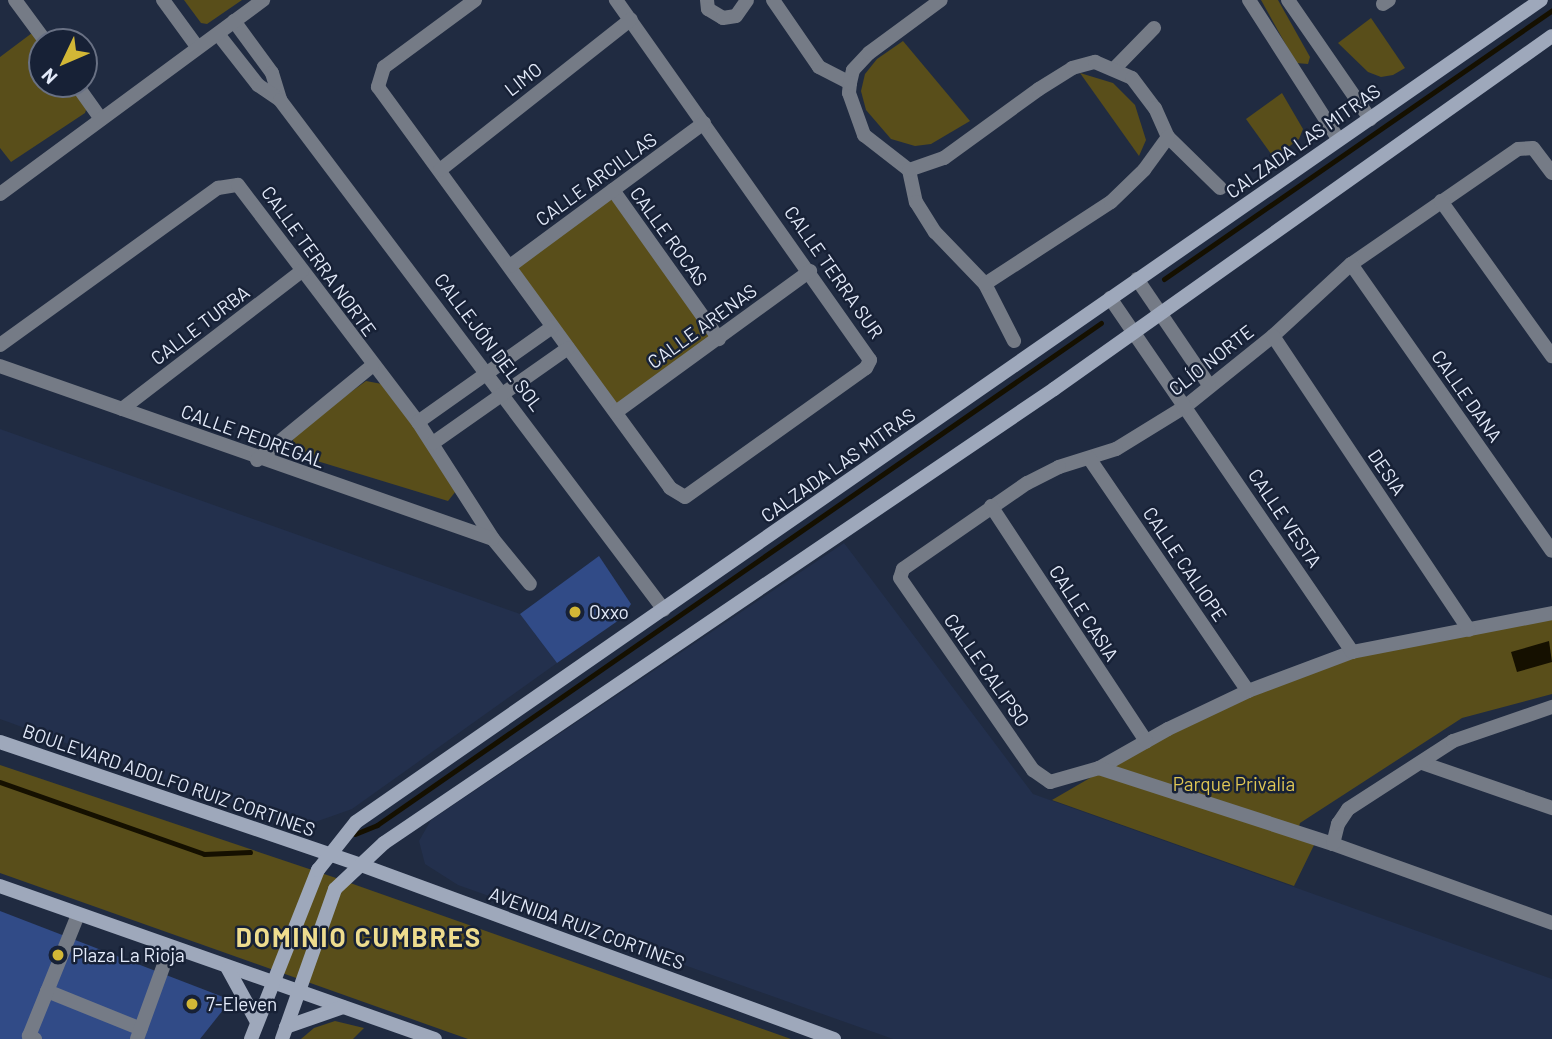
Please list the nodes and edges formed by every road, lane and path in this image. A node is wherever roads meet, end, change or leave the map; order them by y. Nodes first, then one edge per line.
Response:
1 (15, 0) edge
2 (163, 0) edge
3 (263, 0) edge
4 (475, 0) edge
5 (616, 0) edge
6 (707, 0) edge
7 (747, 0) edge
8 (773, 0) edge
9 (941, 0) edge
10 (1249, 0) edge
11 (1288, 0) edge
12 (1541, 0) edge
13 (631, 19) junction
14 (234, 21) junction
15 (36, 28) edge
16 (1154, 28) dead end
17 (218, 34) junction
18 (1552, 37) edge
19 (198, 48) junction
20 (1115, 68) junction
21 (850, 83) junction
22 (86, 98) edge
23 (279, 100) junction
24 (102, 119) junction
25 (1370, 119) junction
26 (704, 123) junction
27 (1168, 137) junction
28 (1339, 140) junction
29 (440, 170) junction
30 (909, 170) junction
31 (1552, 173) edge
32 (2, 188) edge
33 (1220, 188) dead end
34 (613, 190) junction
35 (1441, 201) junction
36 (1351, 264) junction
37 (510, 266) junction
38 (302, 271) junction
39 (810, 271) junction
40 (1137, 279) junction
41 (985, 284) junction
42 (1110, 298) junction
43 (1160, 313) junction
44 (552, 327) junction
45 (1135, 330) junction
46 (1273, 336) junction
47 (719, 338) junction
48 (1014, 341) dead end
49 (0, 345) edge
50 (568, 348) junction
51 (1552, 356) edge
52 (0, 366) edge
53 (372, 366) junction
54 (488, 371) junction
55 (1209, 385) junction
56 (501, 391) junction
57 (1186, 406) junction
58 (122, 409) junction
59 (615, 412) junction
60 (418, 422) junction
61 (433, 443) junction
62 (1089, 458) junction
63 (257, 460) junction
64 (991, 506) junction
65 (493, 539) junction
66 (1552, 551) edge
67 (900, 574) joint
68 (530, 584) dead end
69 (664, 610) junction
70 (1552, 613) edge
71 (1469, 630) junction
72 (1352, 652) junction
73 (1248, 691) junction
74 (1552, 707) edge
75 (1146, 741) junction
76 (0, 742) edge
77 (1422, 763) junction
78 (1099, 768) junction
79 (1552, 808) edge
80 (1333, 844) junction
81 (326, 854) junction
82 (361, 865) junction
83 (0, 886) edge
84 (78, 915) junction
85 (1552, 923) edge
86 (170, 948) junction
87 (228, 970) junction
88 (272, 984) junction
89 (47, 991) junction
90 (297, 991) junction
91 (345, 1006) junction
92 (257, 1022) junction
93 (284, 1033) edge
94 (139, 1034) edge
95 (35, 1039) edge
96 (251, 1039) edge
97 (435, 1039) edge
98 (834, 1039) edge

1 - 15 street
2 - 19 street
3 - 14 street
4 - 29 street, CALLE TERRA SUR
5 - 13 street, CALLE TERRA SUR
6 - 7 street
8 - 21 street
9 - 21 street
10 - 28 street
11 - 25 street
12 - 25 main road, CALZADA LAS MITRAS
13 - 26 street, CALLE TERRA SUR
13 - 29 street, LIMO
14 - 17 street
14 - 23 street, CALLEJÓN DEL SOL
16 - 20 street
17 - 19 street
17 - 23 street, CALLEJÓN DEL SOL
18 - 43 main road
19 - 24 street
20 - 27 street
20 - 30 street
21 - 30 street
22 - 24 street
23 - 54 street, CALLEJÓN DEL SOL
24 - 32 street
25 - 28 main road, CALZADA LAS MITRAS
26 - 34 street, CALLE ARCILLAS
26 - 39 street, CALLE TERRA SUR
27 - 33 street
27 - 41 street
28 - 40 main road, CALZADA LAS MITRAS
29 - 37 street, CALLE TERRA SUR
30 - 41 street
31 - 35 street, CLÍO NORTE
34 - 37 street, CALLE ARCILLAS
34 - 47 street, CALLE ROCAS
35 - 36 street, CLÍO NORTE
35 - 51 street
36 - 46 street, CLÍO NORTE
36 - 66 street, CALLE DANA
37 - 44 street, CALLE TERRA SUR
38 - 49 street, CALLE TERRA NORTE
38 - 53 street, CALLE TERRA NORTE
38 - 58 street, CALLE TURBA
39 - 47 street, CALLE ARENAS
39 - 59 street, CALLE TERRA SUR
40 - 42 main road, CALZADA LAS MITRAS
40 - 43 street
41 - 48 street
42 - 45 street, CALLE VESTA
42 - 69 main road, CALZADA LAS MITRAS
43 - 45 main road
43 - 55 street
44 - 50 street, CALLE TERRA SUR
44 - 54 street
45 - 57 street, CALLE VESTA
45 - 82 main road
46 - 55 street, CLÍO NORTE
46 - 71 street, DESIA
47 - 59 street, CALLE ARENAS
50 - 56 street
50 - 59 street, CALLE TERRA SUR
52 - 58 street, CALLE PEDREGAL
53 - 60 street, CALLE TERRA NORTE
53 - 63 street
54 - 56 street, CALLEJÓN DEL SOL
54 - 60 street
55 - 57 street, CLÍO NORTE
56 - 61 street
56 - 69 street, CALLEJÓN DEL SOL
57 - 62 street, CLÍO NORTE
57 - 72 street, CALLE VESTA
58 - 63 street, CALLE PEDREGAL
60 - 61 street, CALLE TERRA NORTE
61 - 65 street, CALLE TERRA NORTE
62 - 64 street, CLÍO NORTE
62 - 73 street, CALLE CALIOPE
63 - 65 street, CALLE PEDREGAL
64 - 67 street, CLÍO NORTE
64 - 75 street, CALLE CASIA
65 - 68 street, CALLE TERRA NORTE
67 - 78 street, CALLE CALIPSO
69 - 81 main road, CALZADA LAS MITRAS
70 - 71 street
71 - 72 street
72 - 73 street
73 - 75 street
74 - 77 street
75 - 78 street
76 - 81 main road, BOULEVARD ADOLFO RUIZ CORTINES
77 - 79 street
77 - 80 street
78 - 80 street
80 - 85 street
81 - 82 main road, AVENIDA RUIZ CORTINES
81 - 88 main road, CALZADA LAS MITRAS
82 - 90 main road
82 - 98 main road, AVENIDA RUIZ CORTINES
83 - 84 main road
84 - 86 main road
84 - 89 street
86 - 87 main road
86 - 94 street
87 - 88 main road
87 - 92 main road
88 - 90 main road
88 - 92 main road, CALZADA LAS MITRAS
89 - 94 street
89 - 95 street
90 - 91 main road
90 - 93 main road
91 - 93 main road
91 - 97 main road
92 - 96 main road, CALZADA LAS MITRAS

